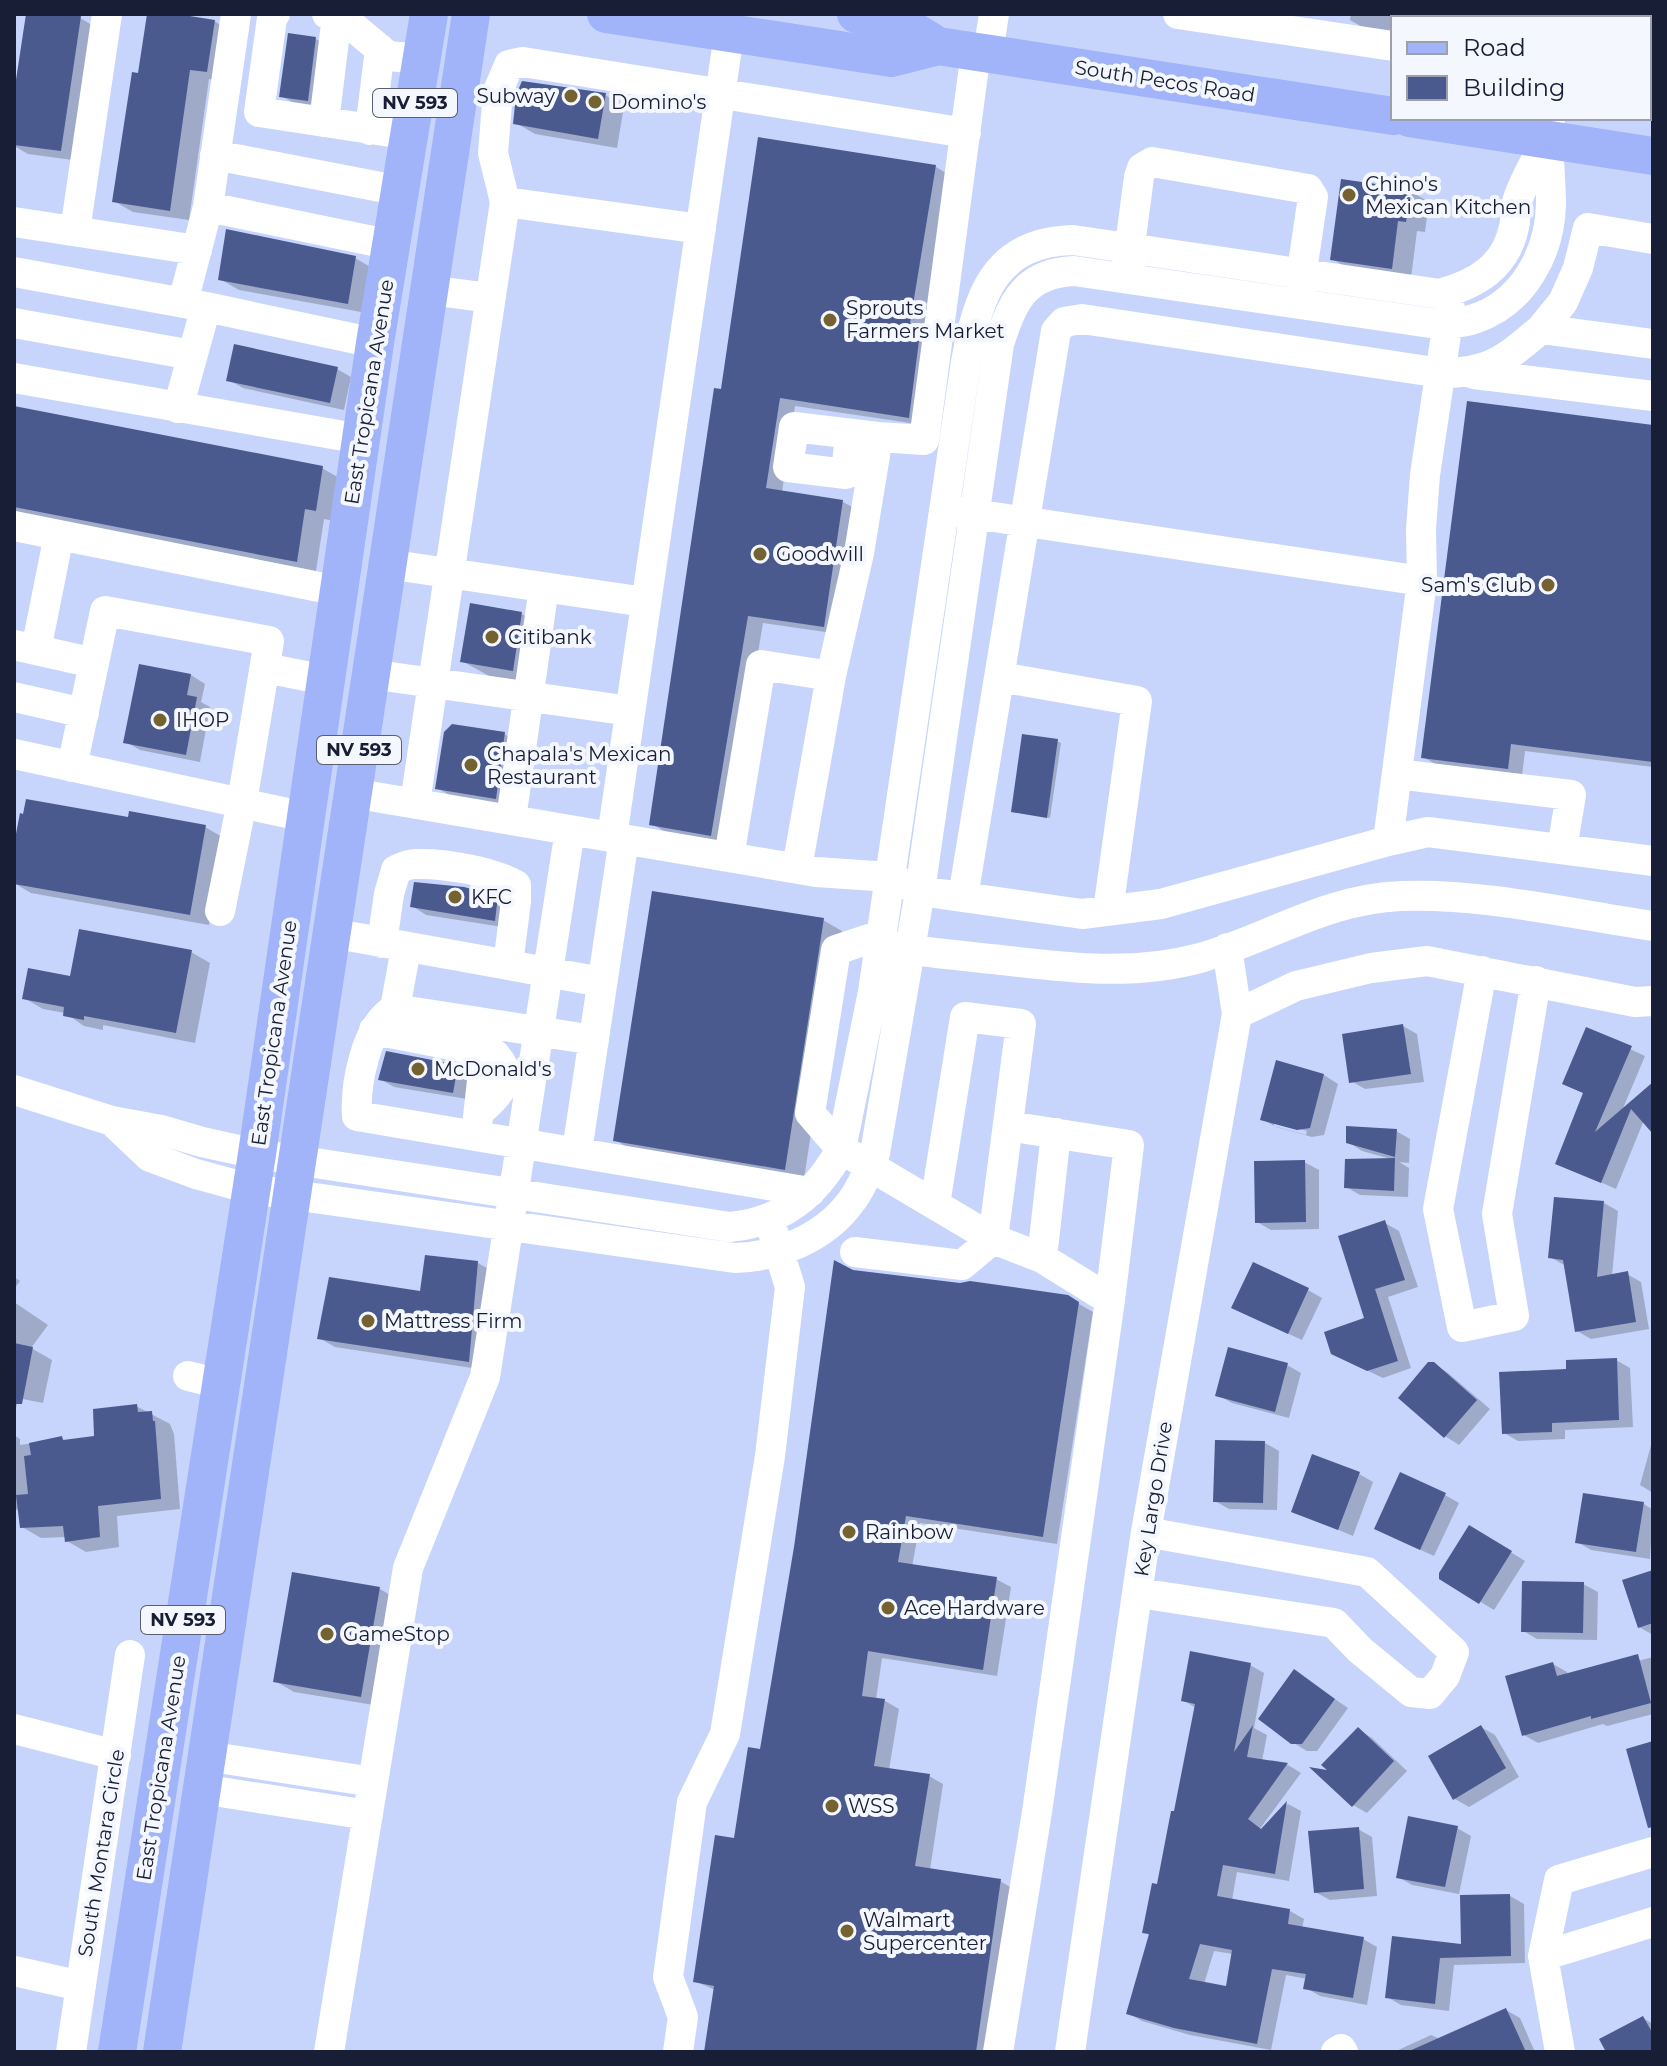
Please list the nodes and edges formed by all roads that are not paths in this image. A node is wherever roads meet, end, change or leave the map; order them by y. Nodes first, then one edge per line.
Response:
1 (107, 14) edge
2 (236, 14) edge
3 (275, 14) edge
4 (429, 14) edge
5 (471, 14) edge
6 (606, 14) edge
7 (856, 14) edge
8 (994, 14) edge
9 (1178, 14) edge
10 (334, 15) edge
11 (1297, 23) edge
12 (729, 34) junction
13 (938, 46) junction
14 (1391, 46) edge
15 (380, 49) junction
16 (982, 52) junction
17 (422, 59) junction
18 (721, 94) junction
19 (1391, 116) edge
20 (1434, 120) edge
21 (324, 122) junction
22 (1548, 129) edge
23 (370, 130) junction
24 (966, 133) junction
25 (410, 135) junction
26 (215, 155) junction
27 (1653, 156) edge
28 (401, 191) junction
29 (505, 202) junction
30 (208, 207) junction
31 (14, 222) edge
32 (701, 229) junction
33 (75, 231) junction
34 (1653, 239) edge
35 (392, 245) junction
36 (1130, 248) junction
37 (197, 250) junction
38 (14, 272) edge
39 (1302, 273) junction
40 (1126, 278) junction
41 (429, 290) junction
42 (1451, 291) junction
43 (490, 298) junction
44 (1297, 303) junction
45 (194, 304) junction
46 (14, 323) edge
47 (1449, 324) junction
48 (1541, 329) junction
49 (1653, 342) edge
50 (375, 343) junction
51 (192, 355) junction
52 (1454, 373) junction
53 (14, 378) edge
54 (1653, 396) edge
55 (178, 408) junction
56 (361, 439) junction
57 (959, 512) junction
58 (1025, 522) junction
59 (14, 526) edge
60 (59, 535) junction
61 (387, 564) junction
62 (448, 573) junction
63 (1422, 581) junction
64 (544, 587) junction
65 (339, 591) junction
66 (645, 602) junction
67 (25, 648) edge
68 (94, 663) junction
69 (265, 668) junction
70 (370, 674) junction
71 (831, 676) junction
72 (1000, 677) junction
73 (326, 680) junction
74 (432, 683) junction
75 (14, 697) edge
76 (528, 698) junction
77 (630, 711) junction
78 (84, 713) junction
79 (14, 754) edge
80 (72, 767) junction
81 (1397, 774) junction
82 (352, 793) junction
83 (242, 802) junction
84 (415, 803) junction
85 (306, 817) junction
86 (511, 819) junction
87 (570, 830) junction
88 (618, 838) junction
89 (1388, 841) junction
90 (1562, 849) junction
91 (729, 857) junction
92 (1653, 861) edge
93 (797, 868) junction
94 (890, 877) junction
95 (920, 891) junction
96 (963, 897) junction
97 (220, 911) dead end
98 (1108, 911) junction
99 (1653, 926) edge
100 (331, 933) junction
101 (880, 940) junction
102 (394, 946) junction
103 (1227, 948) junction
104 (911, 950) junction
105 (508, 965) junction
106 (547, 971) junction
107 (1482, 971) junction
108 (1536, 981) junction
109 (602, 982) junction
110 (1653, 1001) edge
111 (1237, 1014) junction
112 (385, 1020) junction
113 (538, 1030) junction
114 (594, 1040) junction
115 (490, 1050) dead end
116 (14, 1090) edge
117 (477, 1123) junction
118 (1008, 1126) junction
119 (1056, 1133) junction
120 (520, 1143) junction
121 (841, 1149) junction
122 (577, 1151) junction
123 (870, 1166) junction
124 (254, 1172) junction
125 (293, 1178) junction
126 (810, 1192) junction
127 (512, 1195) junction
128 (935, 1204) junction
129 (768, 1219) junction
130 (508, 1225) junction
131 (993, 1239) junction
132 (779, 1250) junction
133 (855, 1252) dead end
134 (1042, 1258) junction
135 (1110, 1300) junction
136 (1146, 1532) junction
137 (1139, 1593) junction
138 (185, 1608) junction
139 (130, 1655) dead end
140 (14, 1729) edge
141 (116, 1755) junction
142 (203, 1772) junction
143 (373, 1782) junction
144 (368, 1815) junction
145 (1653, 1852) edge
146 (1653, 1922) edge
147 (1543, 1956) junction
148 (14, 1971) edge
149 (81, 1986) junction
150 (71, 2052) edge
151 (117, 2052) edge
152 (162, 2052) edge
153 (329, 2052) edge
154 (678, 2052) edge
155 (998, 2052) edge
156 (1070, 2052) edge
157 (1336, 2052) edge
158 (1343, 2052) edge
159 (1560, 2052) edge

1 - 33 street
2 - 26 street
3 - 21 street
4 - 17 main road, East Tropicana Avenue / NV 593
5 - 41 main road, East Tropicana Avenue / NV 593
6 - 12 main road, South Pecos Road
7 - 13 main road, South Pecos Road
8 - 16 street
9 - 11 street
10 - 15 street
10 - 21 street
11 - 14 street
12 - 13 main road, South Pecos Road
12 - 18 street
13 - 16 main road, South Pecos Road
15 - 17 street
15 - 23 street
16 - 19 main road, South Pecos Road
16 - 24 street
17 - 25 main road, East Tropicana Avenue / NV 593
18 - 24 street
18 - 29 street
18 - 32 street
20 - 22 main road
21 - 23 street
22 - 27 main road
22 - 42 street
22 - 47 street
23 - 25 street
24 - 71 street
25 - 28 main road, East Tropicana Avenue / NV 593
26 - 28 street
26 - 30 street
28 - 35 main road, East Tropicana Avenue / NV 593
29 - 32 street
29 - 43 street
30 - 35 street
30 - 37 street
31 - 33 street
32 - 66 street
33 - 37 street
34 - 48 street
35 - 50 main road, East Tropicana Avenue / NV 593
36 - 39 street
36 - 39 street
36 - 40 street
36 - 57 street
37 - 45 street
38 - 45 street
39 - 42 street
39 - 44 street
40 - 44 street
40 - 57 street
41 - 43 street
41 - 61 main road, East Tropicana Avenue / NV 593
42 - 47 street
43 - 62 street
44 - 47 street
45 - 50 street
45 - 51 street
46 - 51 street
47 - 52 street
48 - 49 street
48 - 52 street
50 - 56 main road, East Tropicana Avenue / NV 593
51 - 55 street
52 - 54 street
52 - 58 street
52 - 63 street
53 - 55 street
55 - 56 street
56 - 65 main road, East Tropicana Avenue / NV 593
57 - 58 street
57 - 94 street
57 - 95 street
58 - 63 street
58 - 72 street
59 - 60 street
60 - 65 street
60 - 67 street
61 - 62 street
61 - 70 main road, East Tropicana Avenue / NV 593
62 - 64 street
62 - 74 street
63 - 81 street
64 - 66 street
64 - 76 street
65 - 73 main road, East Tropicana Avenue / NV 593
65 - 82 main road
66 - 77 street
67 - 68 street
68 - 69 street
68 - 78 street
69 - 73 street
69 - 83 street
70 - 74 street
70 - 82 main road, East Tropicana Avenue / NV 593
71 - 91 street
71 - 93 street
72 - 96 street
72 - 98 street
73 - 85 main road, East Tropicana Avenue / NV 593
74 - 76 street
74 - 84 street
75 - 78 street
76 - 77 street
76 - 86 street
77 - 88 street
78 - 80 street
79 - 80 street
80 - 83 street
81 - 89 street
81 - 90 street
82 - 84 street
82 - 100 main road, East Tropicana Avenue / NV 593
83 - 85 street
83 - 97 street
84 - 86 street
85 - 124 main road, East Tropicana Avenue / NV 593
86 - 87 street
87 - 88 street
87 - 106 street
88 - 91 street
88 - 109 street
89 - 90 street
89 - 98 street
90 - 92 street
91 - 93 street
93 - 94 street
94 - 95 street
94 - 101 street
95 - 96 street
95 - 104 street
96 - 98 street
99 - 103 street
100 - 102 street
100 - 125 main road, East Tropicana Avenue / NV 593
101 - 104 street
101 - 121 street
101 - 121 street
102 - 105 street
102 - 105 street
102 - 112 street
103 - 104 street
103 - 111 street, Key Largo Drive
104 - 123 street
105 - 106 street
106 - 109 street
106 - 113 street
107 - 108 street
107 - 108 street
107 - 111 street
108 - 110 street
109 - 114 street
111 - 136 street, Key Largo Drive
112 - 113 street
112 - 117 street
112 - 117 street
113 - 114 street
113 - 120 street
114 - 122 street
115 - 117 street
116 - 124 street
117 - 120 street
118 - 119 street
118 - 128 street
118 - 131 street
119 - 134 street
119 - 135 street
120 - 122 street
120 - 127 street
121 - 123 street
121 - 126 street
122 - 126 street
123 - 128 street
123 - 132 street
124 - 125 street
124 - 138 main road, East Tropicana Avenue / NV 593
125 - 127 street
125 - 130 street
125 - 142 main road, East Tropicana Avenue / NV 593
126 - 129 street
127 - 129 street
127 - 130 street
128 - 131 street
129 - 132 street
130 - 132 street
130 - 143 street
131 - 133 street
131 - 134 street
132 - 154 street
134 - 135 street
135 - 155 street
136 - 137 street, Key Largo Drive
136 - 137 street
137 - 156 street, Key Largo Drive
138 - 142 main road
138 - 151 main road, East Tropicana Avenue / NV 593
139 - 141 street, South Montara Circle
140 - 141 street
141 - 149 street, South Montara Circle
142 - 143 street
142 - 144 street
142 - 152 main road, East Tropicana Avenue / NV 593
143 - 144 street
144 - 153 street
145 - 147 street
146 - 147 street
147 - 159 street
148 - 149 street
149 - 150 street, South Montara Circle
157 - 158 street

